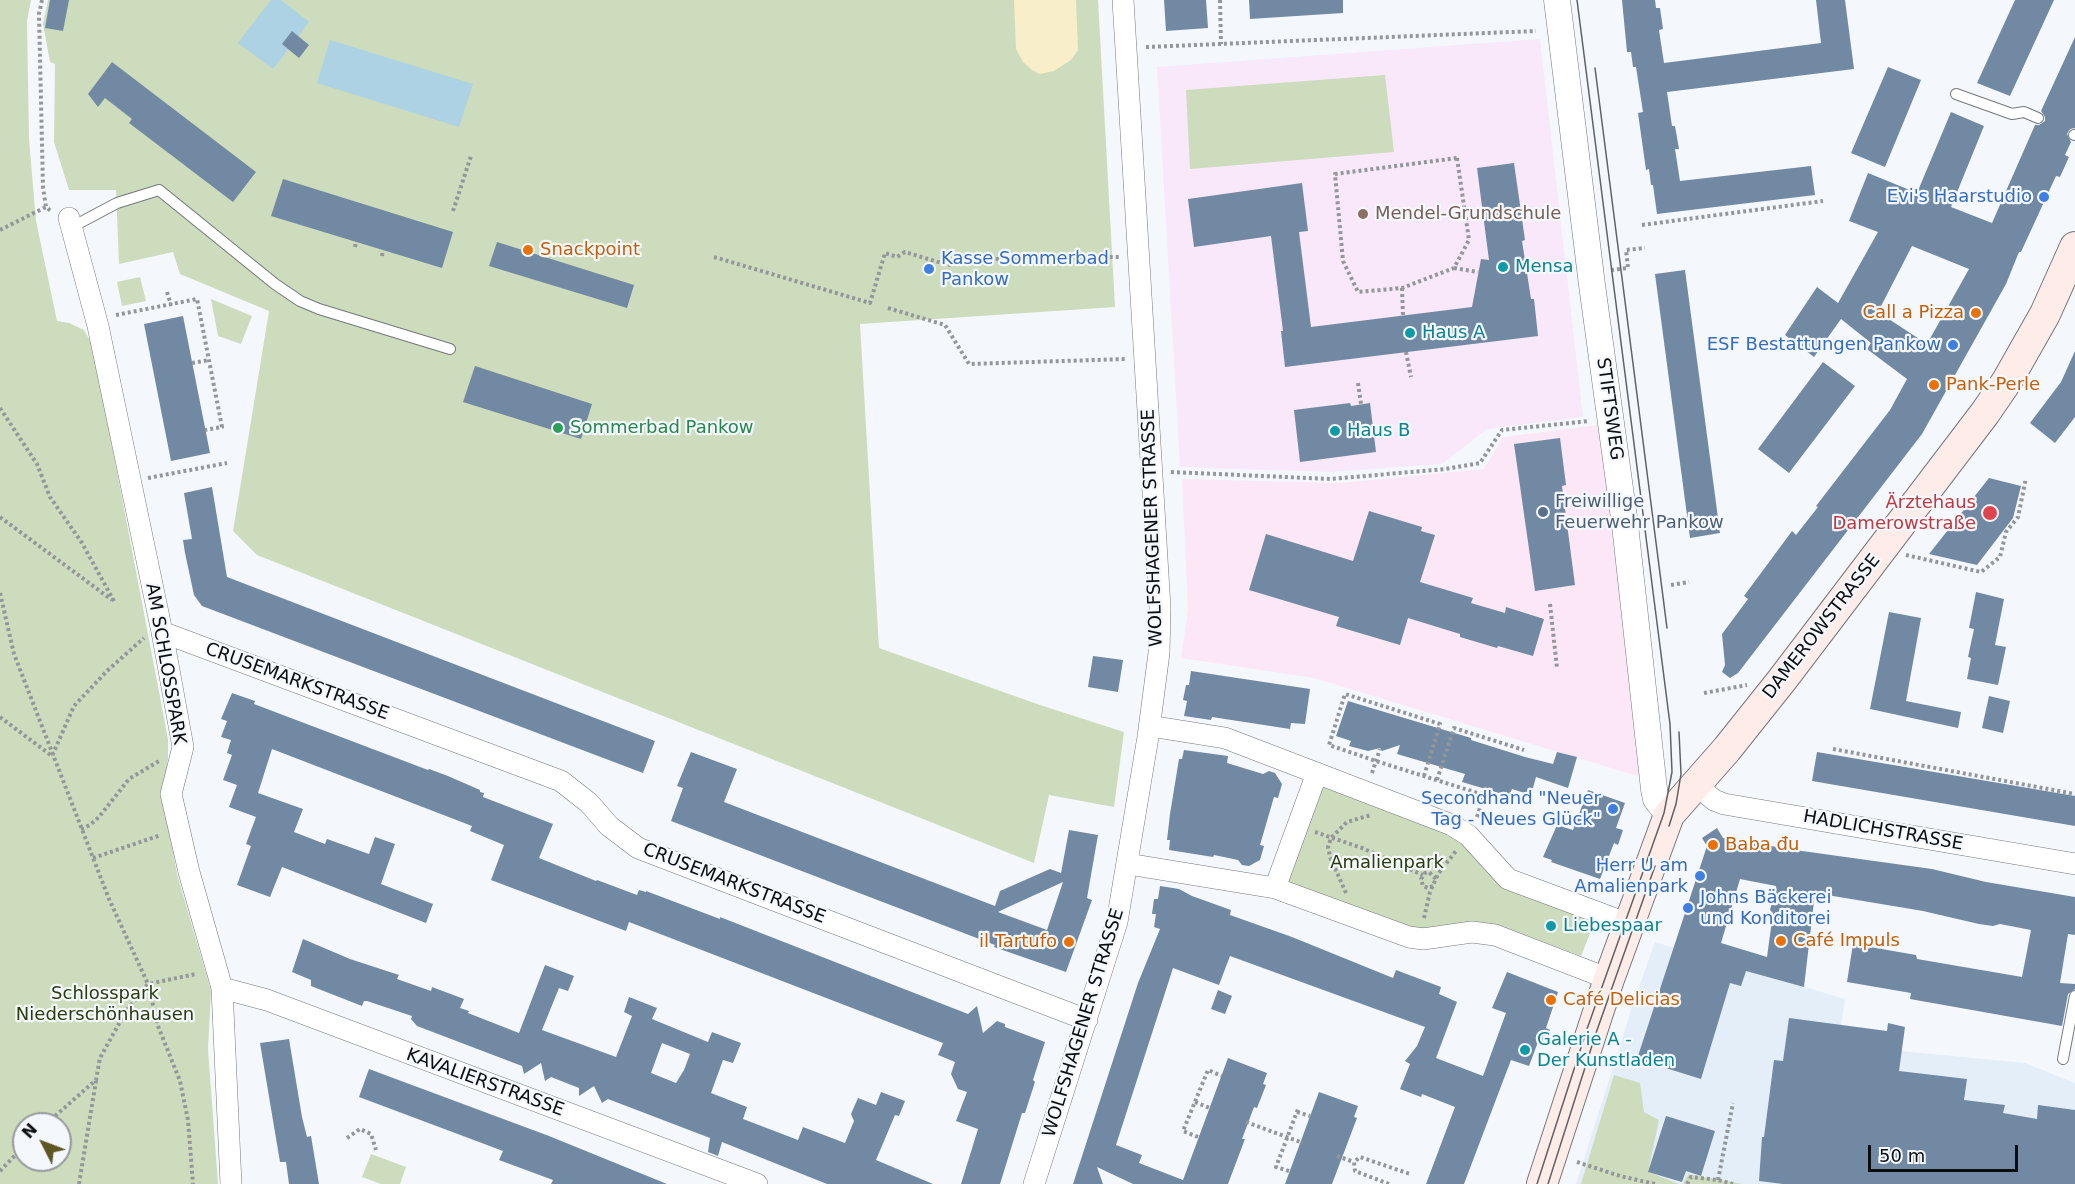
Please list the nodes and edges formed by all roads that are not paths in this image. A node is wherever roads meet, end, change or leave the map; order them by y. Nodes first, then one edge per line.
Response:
1 (1123, 0) edge
2 (1557, 0) edge
3 (1956, 94) dead end
4 (2038, 118) dead end
5 (70, 222) joint
6 (2075, 248) edge
7 (450, 349) dead end
8 (153, 635) junction
9 (1150, 726) junction
10 (1317, 772) junction
11 (1696, 785) junction
12 (1668, 814) junction
13 (1128, 864) junction
14 (2075, 864) edge
15 (1275, 888) junction
16 (1629, 924) junction
17 (1610, 979) junction
18 (222, 988) junction
19 (2075, 996) edge
20 (1087, 1020) junction
21 (2063, 1059) dead end
22 (749, 1183) edge
23 (231, 1184) edge
24 (1034, 1184) edge
25 (1542, 1184) edge

1 - 9 street, WOLFSHAGENER STRASSE
2 - 12 street, STIFTSWEG
3 - 4 lane
5 - 7 lane
5 - 8 street, AM SCHLOSSPARK
6 - 11 main road, DAMEROWSTRASSE
8 - 18 street, AM SCHLOSSPARK
8 - 20 street, CRUSEMARKSTRASSE
9 - 10 street
9 - 13 street, WOLFSHAGENER STRASSE
10 - 15 street
10 - 16 street
11 - 12 main road, DAMEROWSTRASSE
11 - 14 street, HADLICHSTRASSE
12 - 16 main road
13 - 15 street
13 - 20 street, WOLFSHAGENER STRASSE
15 - 17 street
16 - 17 main road
17 - 25 main road
18 - 22 street, KAVALIERSTRASSE
18 - 23 street, AM SCHLOSSPARK
19 - 21 lane
20 - 24 street, WOLFSHAGENER STRASSE

